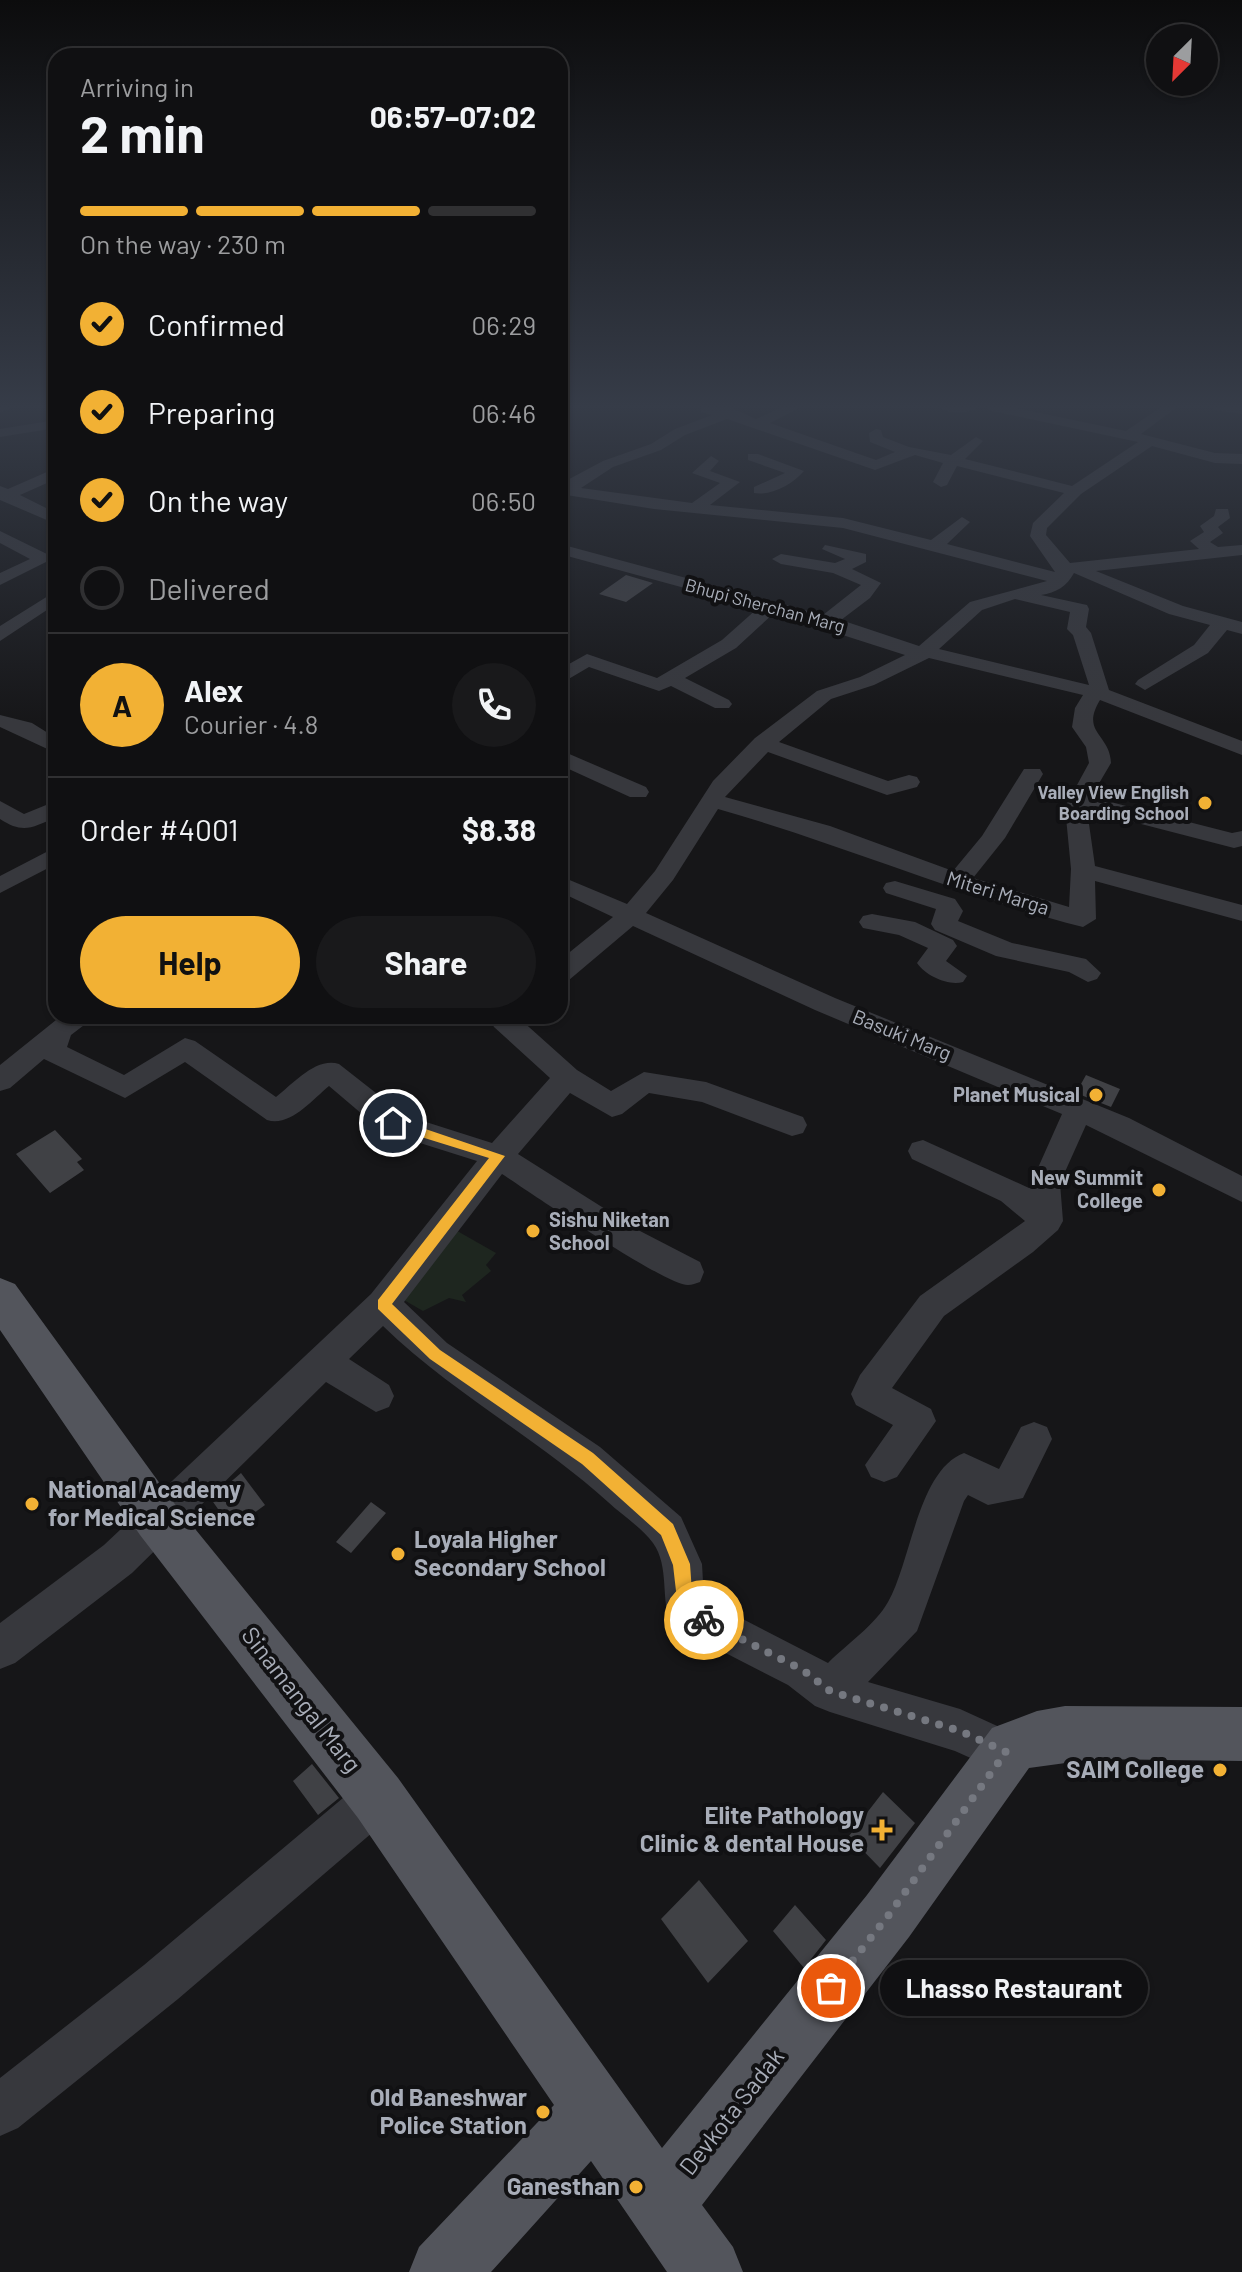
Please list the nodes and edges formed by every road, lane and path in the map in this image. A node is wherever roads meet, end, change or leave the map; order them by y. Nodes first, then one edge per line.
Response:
1 (745, 513) edge
2 (1053, 513) edge
3 (1222, 513) edge
4 (962, 522) dead end
5 (1176, 533) dead end
6 (0, 536) edge
7 (1198, 541) junction
8 (934, 547) junction
9 (831, 549) dead end
10 (568, 550) edge
11 (1242, 550) edge
12 (1215, 553) junction
13 (781, 559) dead end
14 (837, 569) junction
15 (696, 570) dead end
16 (1069, 573) junction
17 (0, 580) edge
18 (674, 582) junction
19 (0, 587) edge
20 (1010, 595) junction
21 (48, 602) edge
22 (769, 608) junction
23 (37, 610) junction
24 (826, 622) junction
25 (1232, 625) edge
26 (0, 635) edge
27 (924, 652) junction
28 (568, 673) edge
29 (672, 679) junction
30 (1145, 684) dead end
31 (1097, 693) junction
32 (722, 704) dead end
33 (0, 721) edge
34 (48, 743) edge
35 (763, 743) junction
36 (1242, 749) edge
37 (568, 761) edge
38 (1032, 774) dead end
39 (909, 782) dead end
40 (638, 792) dead end
41 (711, 800) junction
42 (1078, 801) junction
43 (0, 808) edge
44 (48, 812) edge
45 (1242, 838) edge
46 (48, 859) edge
47 (920, 868) junction
48 (1083, 870) junction
49 (958, 881) junction
50 (0, 886) edge
51 (568, 887) edge
52 (895, 888) junction
53 (1242, 913) edge
54 (631, 915) junction
55 (568, 967) edge
56 (1088, 973) dead end
57 (954, 976) dead end
58 (70, 1024) edge
59 (70, 1024) edge
60 (508, 1024) edge
61 (567, 1077) junction
62 (0, 1081) edge
63 (1078, 1111) junction
64 (792, 1125) dead end
65 (923, 1151) dead end
66 (498, 1156) junction
67 (1242, 1190) edge
68 (1047, 1221) junction
69 (688, 1272) dead end
70 (0, 1296) edge
71 (383, 1304) junction
72 (323, 1361) junction
73 (376, 1396) dead end
74 (1034, 1439) dead end
75 (884, 1465) dead end
76 (157, 1519) junction
77 (0, 1648) edge
78 (830, 1691) junction
79 (1242, 1734) edge
80 (1006, 1752) junction
81 (378, 1798) junction
82 (0, 2110) edge
83 (594, 2110) junction
84 (660, 2204) junction
85 (444, 2272) edge
86 (708, 2272) edge

1 - 8 street
2 - 16 street
3 - 7 street
4 - 8 street
5 - 7 street
6 - 17 street
7 - 12 street
8 - 16 street
9 - 14 street
10 - 18 street, Bhupi Sherchan Marg
11 - 12 street
12 - 16 street
13 - 14 street
14 - 24 street
15 - 18 street
16 - 20 street
16 - 25 street
18 - 22 street, Bhupi Sherchan Marg
19 - 23 street
20 - 27 street
20 - 31 street
21 - 23 street
22 - 24 street, Bhupi Sherchan Marg
22 - 29 street
23 - 26 street
24 - 27 street, Bhupi Sherchan Marg
25 - 30 street
27 - 31 street, Bhupi Sherchan Marg
27 - 35 street
28 - 29 street
29 - 32 street
31 - 36 street, Bhupi Sherchan Marg
31 - 42 street
33 - 34 street
35 - 39 street
35 - 41 street
37 - 40 street
38 - 49 street
41 - 47 street, Miteri Marga
41 - 54 street
42 - 45 street
42 - 48 street
43 - 44 street
46 - 50 street
47 - 49 street, Miteri Marga
47 - 52 street
48 - 49 street, Miteri Marga
48 - 53 street
51 - 54 street, Basuki Marg
52 - 56 street
52 - 57 street
54 - 55 street
54 - 63 street, Basuki Marg
58 - 62 street
59 - 66 street
60 - 61 street
61 - 64 street
61 - 66 street
63 - 67 street, Basuki Marg
63 - 68 street
65 - 68 street
66 - 69 street
66 - 71 street
68 - 75 street
70 - 76 main road, Sinamangal Marg
71 - 72 street
71 - 78 street
72 - 73 street
72 - 76 street
74 - 78 street
76 - 77 street
76 - 81 main road, Sinamangal Marg
78 - 80 street
79 - 80 main road
80 - 84 main road, Devkota Sadak
81 - 82 street
81 - 83 main road, Sinamangal Marg
83 - 84 main road, Sinamangal Marg
83 - 85 main road
84 - 86 main road, Sinamangal Marg

